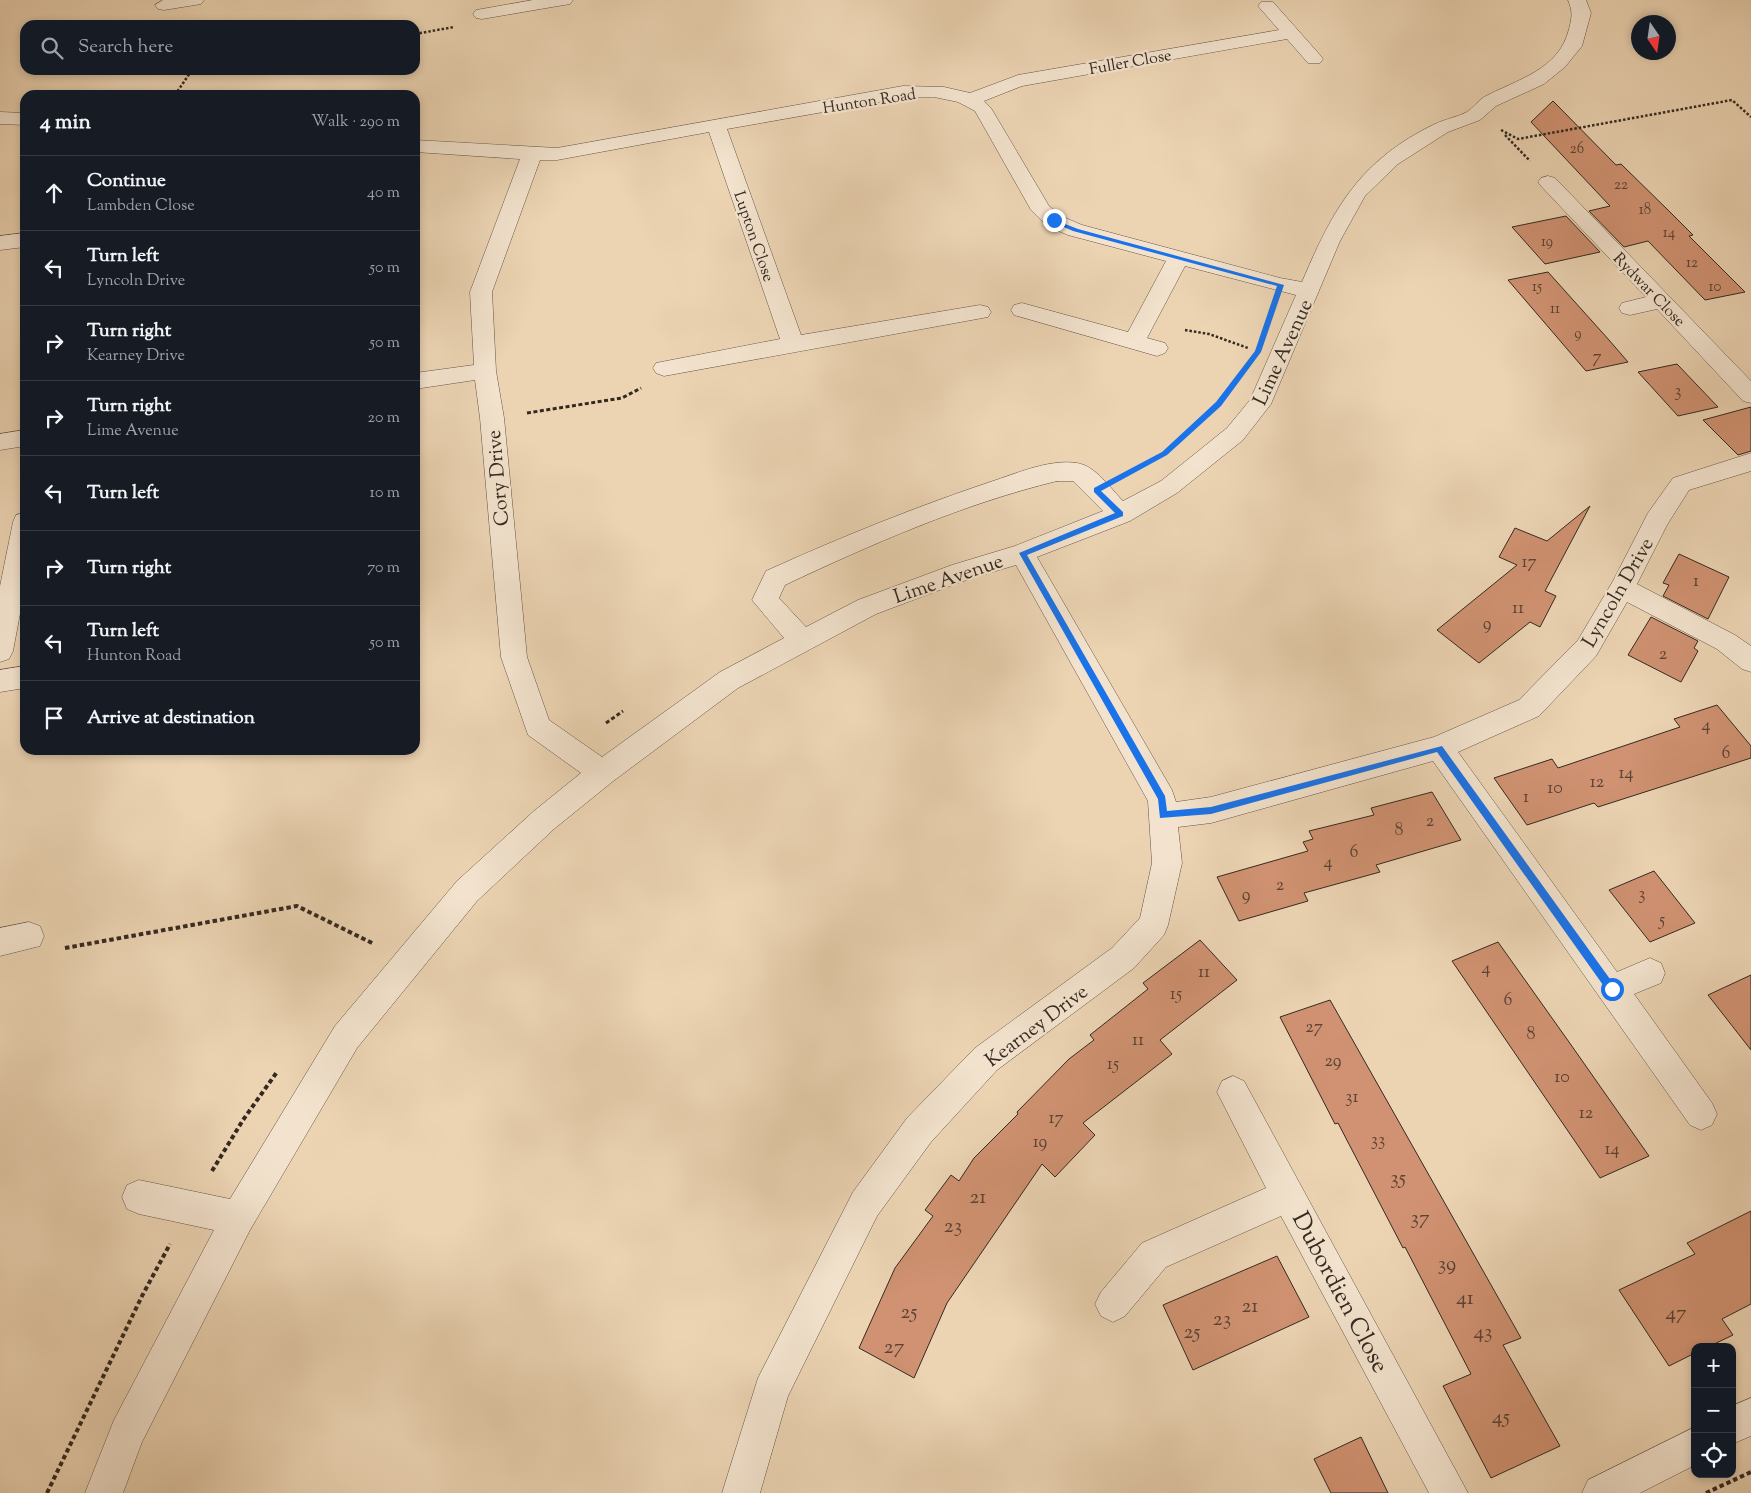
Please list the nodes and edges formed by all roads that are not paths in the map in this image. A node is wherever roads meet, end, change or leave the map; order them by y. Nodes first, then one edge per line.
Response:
1 (564, 0) edge
2 (1577, 0) edge
3 (197, 4) edge
4 (164, 5) dead end
5 (1267, 6) dead end
6 (482, 14) road end
7 (1291, 32) junction
8 (1314, 59) dead end
9 (972, 99) junction
10 (0, 118) edge
11 (20, 119) edge
12 (717, 127) junction
13 (420, 146) edge
14 (532, 154) junction
15 (1548, 182) road end
16 (20, 241) edge
17 (0, 243) edge
18 (1179, 258) junction
19 (1310, 290) junction
20 (1662, 302) junction
21 (1630, 308) dead end
22 (1022, 310) dead end
23 (980, 312) dead end
24 (1134, 341) junction
25 (793, 344) junction
26 (1157, 348) dead end
27 (664, 368) dead end
28 (486, 371) junction
29 (420, 380) edge
30 (1751, 395) edge
31 (20, 439) edge
32 (0, 442) edge
33 (1751, 462) edge
34 (1121, 514) junction
35 (20, 548) edge
36 (1022, 553) junction
37 (1622, 588) junction
38 (802, 640) junction
39 (0, 651) edge
40 (1751, 661) edge
41 (20, 678) edge
42 (0, 681) edge
43 (1439, 748) junction
44 (602, 773) junction
45 (1163, 816) junction
46 (29, 936) dead end
47 (0, 942) edge
48 (1650, 973) dead end
49 (1612, 989) junction
50 (1233, 1092) dead end
51 (1702, 1114) dead end
52 (1290, 1196) junction
53 (139, 1197) dead end
54 (238, 1218) junction
55 (1113, 1304) dead end
56 (1751, 1416) edge
57 (1736, 1424) edge
58 (1691, 1447) edge
59 (104, 1493) edge
60 (741, 1493) edge
61 (1449, 1493) edge
62 (1601, 1493) edge

1 - 6 street
2 - 19 street, Lime Avenue
3 - 4 street
5 - 7 street
7 - 8 street
7 - 9 street, Fuller Close
9 - 12 street, Hunton Road
9 - 18 street
10 - 11 street
12 - 14 street, Hunton Road
12 - 25 street, Lupton Close
13 - 14 street, Hunton Road
14 - 28 street, Cory Drive
15 - 20 street, Rydwar Close
16 - 17 street
18 - 19 street
18 - 24 street
19 - 34 street, Lime Avenue
20 - 21 street
20 - 30 street, Rydwar Close
22 - 24 street
23 - 25 street
24 - 26 street
25 - 27 street
28 - 29 street
28 - 44 street, Cory Drive
31 - 32 street
33 - 37 street, Lyncoln Drive
34 - 36 street, Lime Avenue
34 - 38 street
35 - 39 street
36 - 38 street, Lime Avenue
36 - 45 street, Kearney Drive
37 - 40 street
37 - 43 street, Lyncoln Drive
38 - 44 street, Lime Avenue
41 - 42 street
43 - 45 street, Lyncoln Drive
43 - 49 street
44 - 54 street, Lime Avenue
45 - 60 street, Kearney Drive
46 - 47 street
48 - 49 street
49 - 51 street
50 - 52 street, Dubordien Close
52 - 55 street
52 - 61 street, Dubordien Close
53 - 54 street
54 - 59 street, Lime Avenue
56 - 57 street
58 - 62 street

